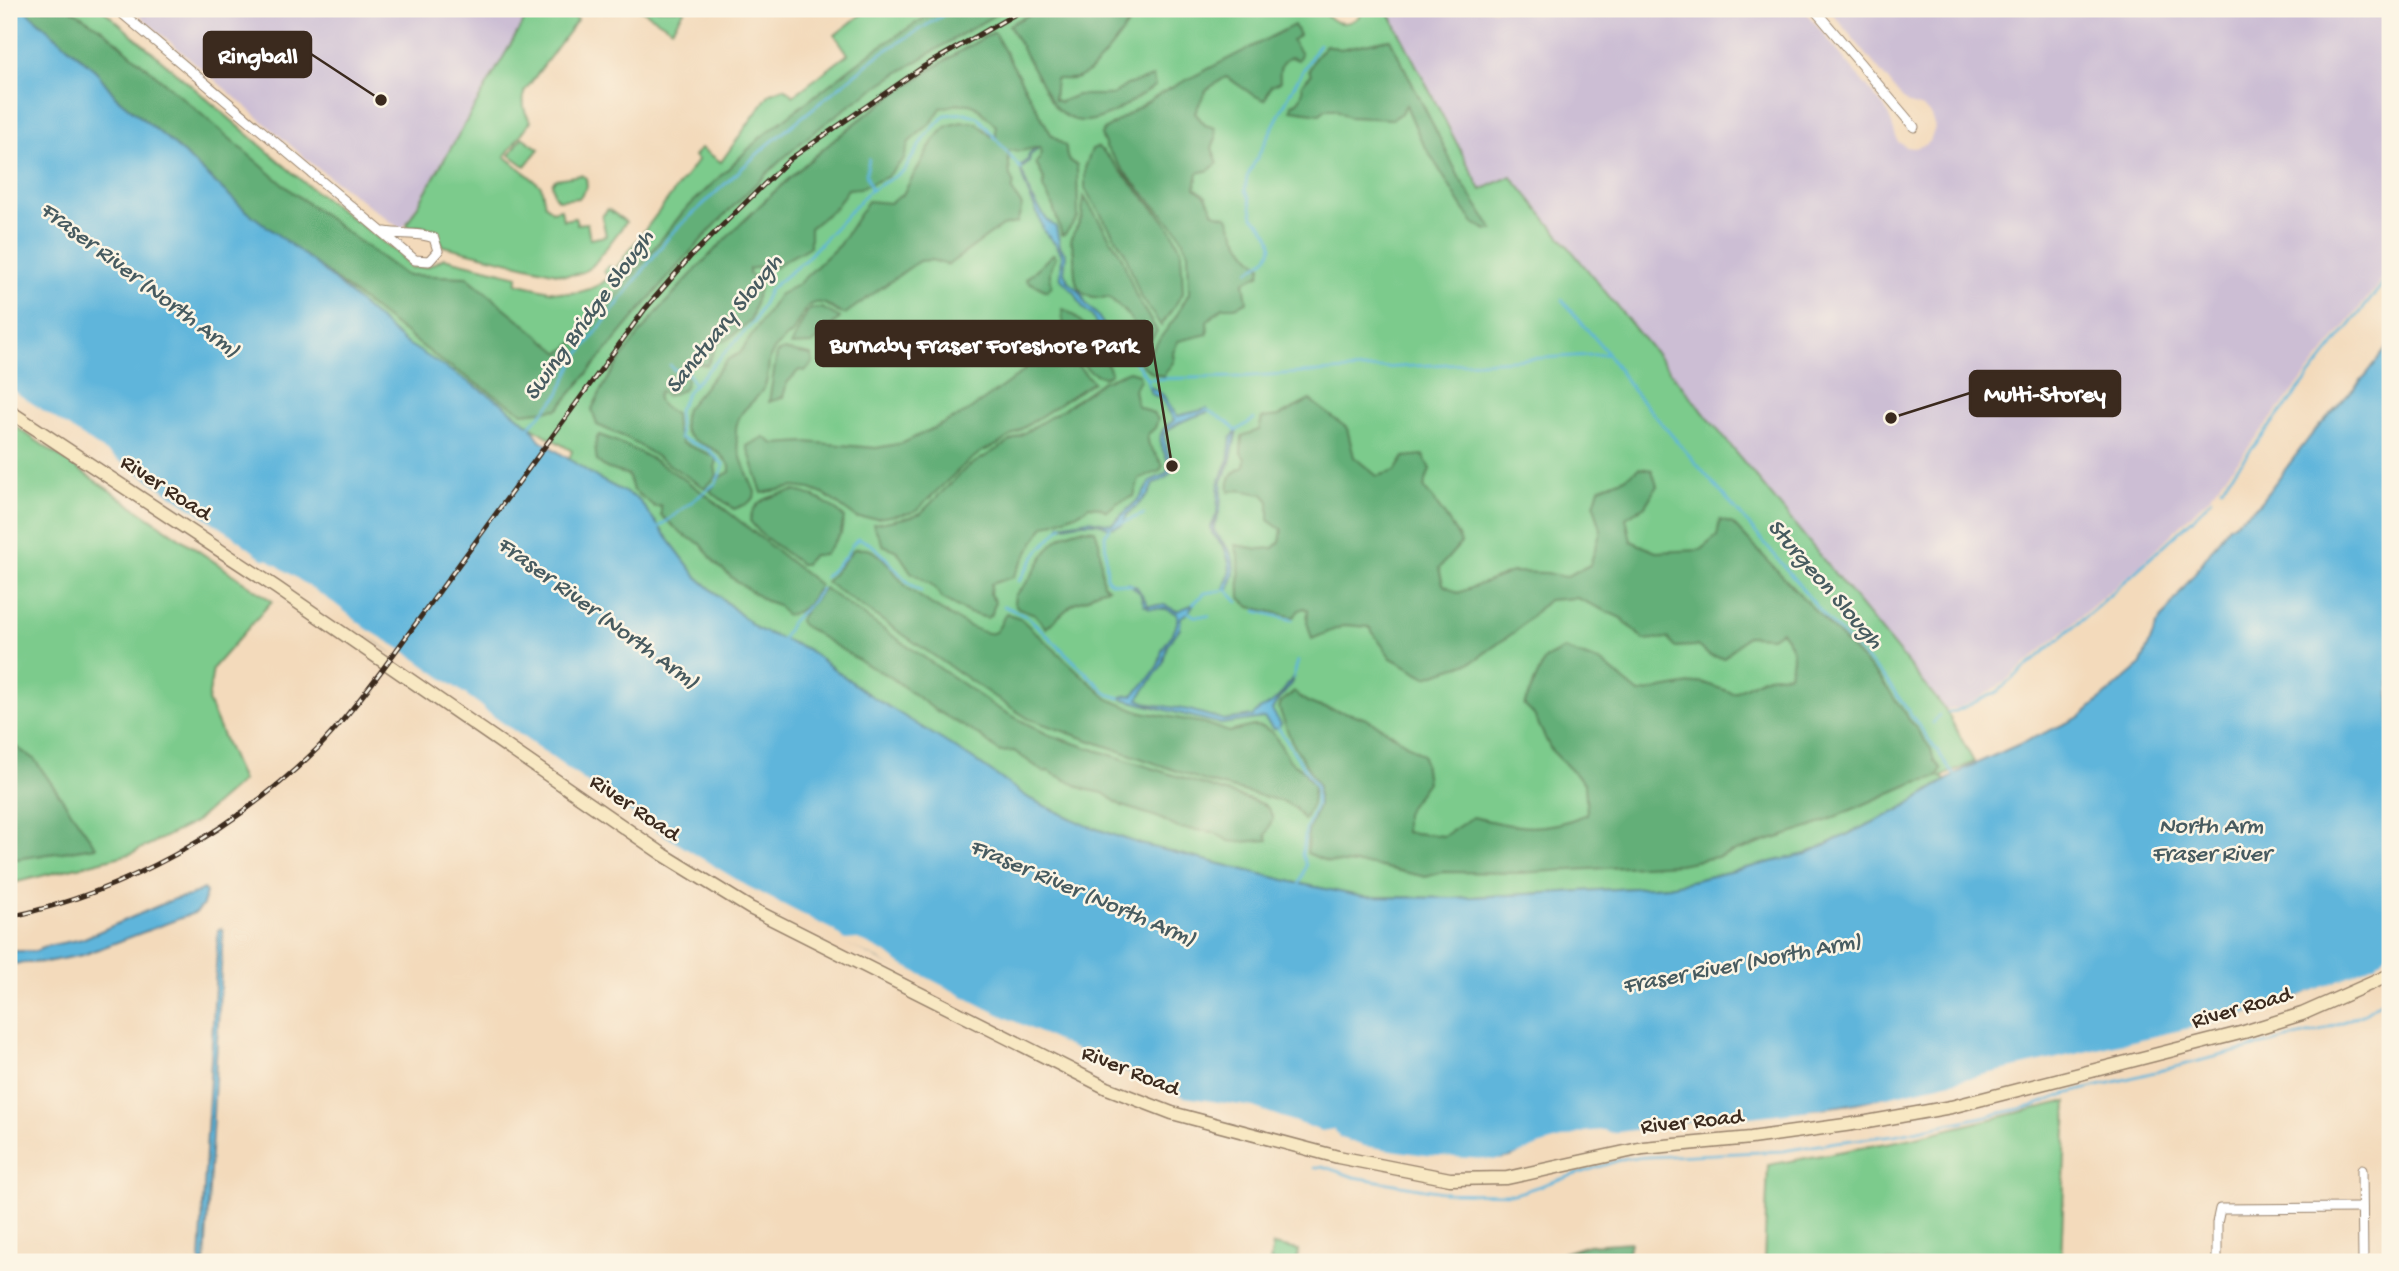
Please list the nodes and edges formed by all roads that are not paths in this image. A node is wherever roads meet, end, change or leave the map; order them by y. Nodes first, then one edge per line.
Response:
1 (117, 9) edge
2 (1814, 9) edge
3 (1914, 127) dead end
4 (385, 232) junction
5 (9, 411) edge
6 (2390, 975) edge
7 (2362, 1170) dead end
8 (2362, 1208) junction
9 (2217, 1262) edge
10 (2363, 1262) edge

1 - 4 street
2 - 3 street
4 - 4 street
5 - 6 street, River Road
7 - 8 street
8 - 9 street
8 - 10 street

